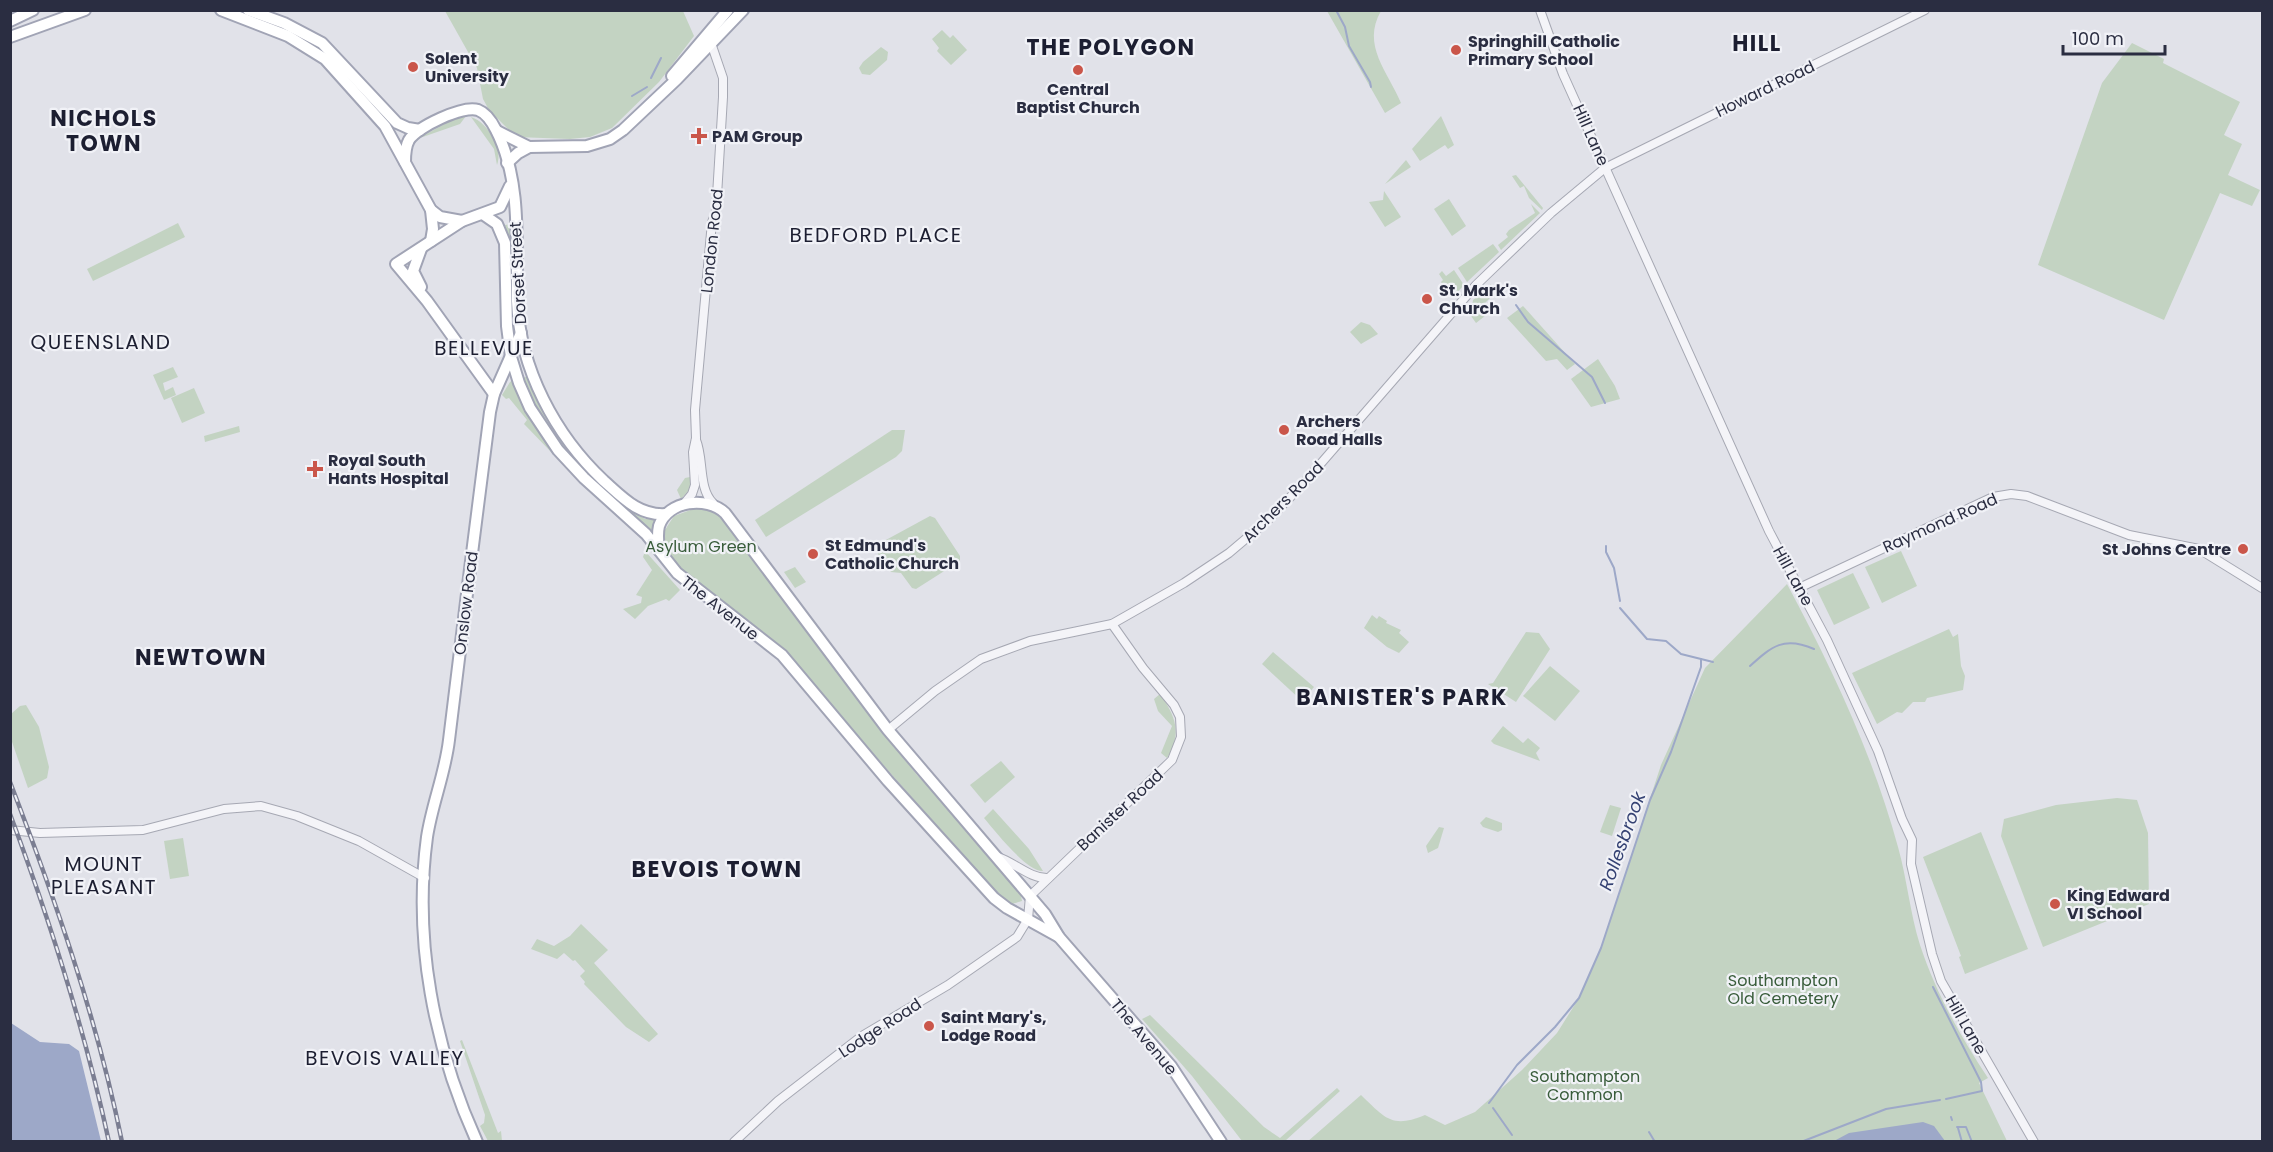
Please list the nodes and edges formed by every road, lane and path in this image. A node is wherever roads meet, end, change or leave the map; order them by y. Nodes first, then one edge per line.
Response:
1 (16, 10) edge
2 (33, 10) edge
3 (85, 10) edge
4 (220, 10) edge
5 (248, 10) edge
6 (728, 10) edge
7 (743, 10) edge
8 (1540, 10) edge
9 (1925, 10) edge
10 (10, 14) edge
11 (10, 21) edge
12 (706, 33) junction
13 (10, 38) edge
14 (713, 44) junction
15 (666, 87) junction
16 (420, 130) junction
17 (496, 131) junction
18 (529, 147) junction
19 (405, 162) junction
20 (507, 163) junction
21 (1605, 168) junction
22 (511, 184) junction
23 (431, 210) junction
24 (484, 215) junction
25 (462, 221) junction
26 (430, 241) junction
27 (421, 249) junction
28 (427, 301) junction
29 (521, 333) junction
30 (511, 357) junction
31 (494, 394) junction
32 (696, 438) junction
33 (713, 503) junction
34 (683, 505) junction
35 (666, 514) junction
36 (659, 550) junction
37 (1799, 588) junction
38 (2262, 588) edge
39 (1112, 624) junction
40 (888, 730) junction
41 (10, 830) edge
42 (997, 857) junction
43 (424, 878) junction
44 (1048, 878) junction
45 (1030, 896) junction
46 (1028, 919) junction
47 (1059, 937) junction
48 (477, 1142) edge
49 (734, 1142) edge
50 (1221, 1142) edge
51 (2034, 1142) edge

1 - 10 main road
2 - 11 main road
3 - 13 main road
4 - 19 main road
5 - 16 main road
6 - 12 main road
7 - 14 main road
8 - 21 street, Hill Lane
9 - 21 street, Howard Road
12 - 14 street, London Road
12 - 15 main road
14 - 15 main road
14 - 32 street, London Road
15 - 18 main road
16 - 17 main road
16 - 19 main road
17 - 18 main road
17 - 20 main road
18 - 20 main road
19 - 23 main road
20 - 22 main road
21 - 37 street, Hill Lane
21 - 39 street, Archers Road
22 - 24 main road
22 - 29 main road, Dorset Street
23 - 25 main road
23 - 26 main road
24 - 25 main road
24 - 30 main road, Dorset Street
25 - 26 main road
26 - 27 main road
27 - 28 main road
27 - 28 main road
28 - 31 main road
29 - 30 main road, Onslow Road
29 - 35 main road, Dorset Street
30 - 31 main road, Onslow Road
30 - 36 main road, Dorset Street
31 - 43 main road, Onslow Road
32 - 33 street, London Road
32 - 34 street, London Road
33 - 34 main road
33 - 40 main road, The Avenue
34 - 35 main road
35 - 36 main road
36 - 46 main road, The Avenue
37 - 38 street, Raymond Road
37 - 51 street, Hill Lane
39 - 40 street, Archers Road
39 - 44 street, Banister Road
40 - 42 main road, The Avenue
41 - 43 street
42 - 44 street
42 - 45 main road, The Avenue
43 - 48 main road, Onslow Road
44 - 45 street, Banister Road
45 - 46 street
45 - 47 main road, The Avenue
46 - 47 main road, The Avenue
46 - 49 street, Lodge Road
47 - 50 main road, The Avenue

